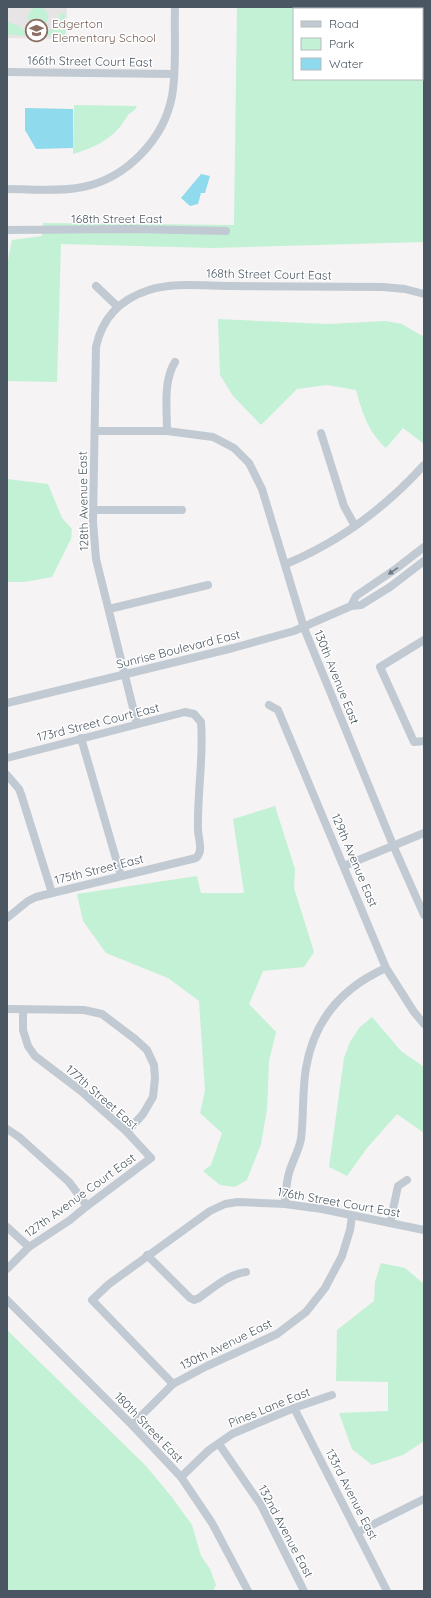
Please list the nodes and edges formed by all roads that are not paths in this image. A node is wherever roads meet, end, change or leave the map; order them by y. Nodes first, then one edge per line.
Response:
1 (174, 7) edge
2 (7, 72) edge
3 (173, 74) junction
4 (7, 189) edge
5 (7, 230) edge
6 (226, 231) dead end
7 (96, 286) dead end
8 (424, 294) edge
9 (117, 306) junction
10 (175, 362) dead end
11 (94, 431) junction
12 (167, 432) junction
13 (320, 433) dead end
14 (424, 465) edge
15 (94, 510) junction
16 (182, 510) dead end
17 (355, 526) junction
18 (424, 547) edge
19 (424, 561) edge
20 (286, 564) junction
21 (208, 585) dead end
22 (351, 606) junction
23 (109, 609) junction
24 (304, 628) junction
25 (424, 640) edge
26 (125, 675) junction
27 (7, 703) edge
28 (269, 705) dead end
29 (137, 724) junction
30 (82, 738) junction
31 (424, 741) edge
32 (7, 758) edge
33 (7, 775) edge
34 (424, 833) edge
35 (393, 845) junction
36 (201, 852) joint
37 (344, 866) junction
38 (121, 876) junction
39 (52, 893) junction
40 (424, 915) edge
41 (7, 918) edge
42 (386, 968) junction
43 (7, 1009) edge
44 (23, 1010) junction
45 (424, 1024) edge
46 (7, 1130) edge
47 (127, 1132) junction
48 (151, 1158) joint
49 (407, 1180) dead end
50 (284, 1204) junction
51 (86, 1206) junction
52 (352, 1216) junction
53 (390, 1223) junction
54 (7, 1227) edge
55 (424, 1230) edge
56 (29, 1247) junction
57 (147, 1255) junction
58 (7, 1270) edge
59 (246, 1272) dead end
60 (7, 1300) edge
61 (173, 1384) junction
62 (332, 1395) dead end
63 (294, 1408) junction
64 (132, 1425) junction
65 (219, 1444) junction
66 (181, 1477) junction
67 (424, 1499) edge
68 (358, 1532) junction
69 (248, 1591) edge
70 (304, 1591) edge
71 (387, 1591) edge

1 - 3 street
2 - 3 street, 166th Street Court East
3 - 4 street
5 - 6 street, 168th Street East
7 - 9 street
8 - 9 street, 168th Street Court East
9 - 11 street, 128th Avenue East
10 - 12 street
11 - 12 street
11 - 15 street, 128th Avenue East
12 - 20 street, 130th Avenue East
13 - 17 street
14 - 17 street
15 - 16 street
15 - 23 street, 128th Avenue East
17 - 20 street
18 -> 22 street, Sunrise Boulevard East
19 - 22 street, Sunrise Boulevard East
20 - 24 street, 130th Avenue East
21 - 23 street
22 - 24 street, Sunrise Boulevard East
23 - 26 street, 128th Avenue East
24 - 26 street, Sunrise Boulevard East
24 - 35 street, 130th Avenue East
25 - 31 street
26 - 27 street, Sunrise Boulevard East
26 - 29 street, 128th Avenue East
28 - 37 street, 129th Avenue East
29 - 30 street, 173rd Street Court East
29 - 36 street, 173rd Street Court East
30 - 32 street, 173rd Street Court East
30 - 38 street
33 - 39 street
34 - 35 street
35 - 37 street
35 - 40 street, 130th Avenue East
36 - 38 street, 175th Street East
37 - 42 street, 129th Avenue East
38 - 39 street, 175th Street East
39 - 41 street, 175th Street East
42 - 45 street, 129th Avenue East
42 - 50 street
43 - 44 street
44 - 47 street, 177th Street East
44 - 47 street
46 - 51 street
47 - 48 street, 177th Street East
48 - 51 street, 127th Avenue Court East
49 - 53 street
50 - 52 street, 176th Street Court East
50 - 57 street, 176th Street Court East
51 - 56 street, 127th Avenue Court East
52 - 53 street, 176th Street Court East
52 - 61 street, 130th Avenue East
53 - 55 street, 176th Street Court East
54 - 56 street
56 - 58 street, 127th Avenue Court East
57 - 59 street
57 - 61 street, 176th Street Court East
60 - 64 street, 180th Street East
61 - 64 street, 130th Avenue East
62 - 63 street, Pines Lane East
63 - 65 street, Pines Lane East
63 - 68 street, 133rd Avenue East
64 - 66 street, 180th Street East
65 - 66 street, Pines Lane East
65 - 70 street, 132nd Avenue East
66 - 69 street, 180th Street East
67 - 68 street
68 - 71 street, 133rd Avenue East

